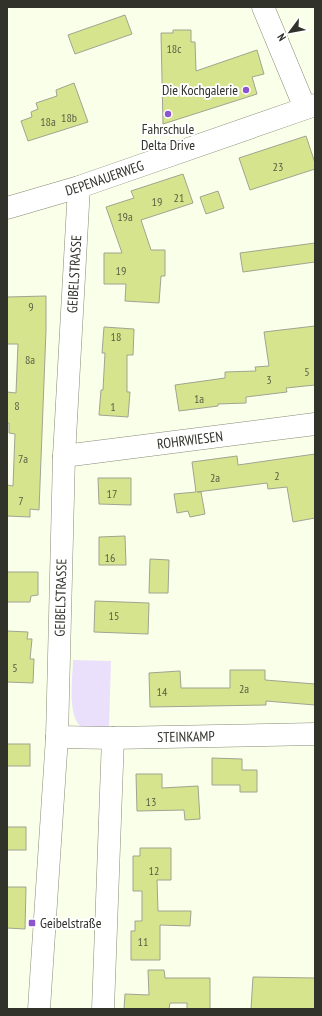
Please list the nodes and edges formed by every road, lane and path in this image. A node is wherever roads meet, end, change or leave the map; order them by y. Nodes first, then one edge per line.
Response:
1 (263, 7) edge
2 (310, 106) edge
3 (79, 187) junction
4 (7, 208) edge
5 (315, 424) edge
6 (64, 456) junction
7 (315, 734) edge
8 (57, 737) junction
9 (113, 738) junction
10 (39, 1009) edge
11 (103, 1009) edge

1 - 2 street
2 - 3 street, DEPENAUERWEG
3 - 4 street, DEPENAUERWEG
3 - 6 street, GEIBELSTRASSE
5 - 6 street, ROHRWIESEN
6 - 8 street, GEIBELSTRASSE
7 - 9 street, STEINKAMP
8 - 9 street, STEINKAMP
8 - 10 street, GEIBELSTRASSE
9 - 11 street

